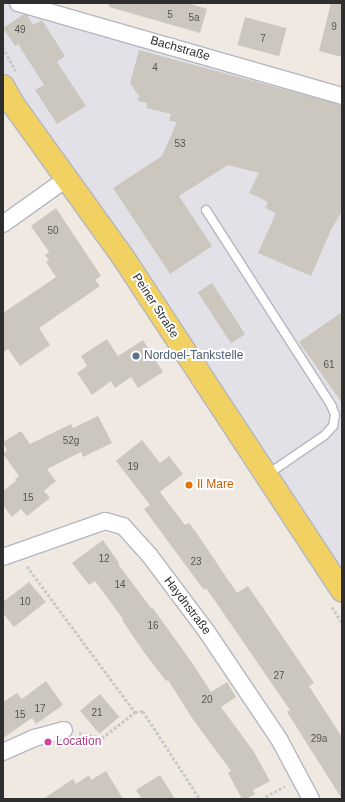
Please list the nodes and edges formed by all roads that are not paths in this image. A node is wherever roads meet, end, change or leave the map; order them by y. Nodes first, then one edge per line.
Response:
1 (18, 3) edge
2 (3, 86) edge
3 (342, 96) edge
4 (66, 179) junction
5 (206, 210) dead end
6 (3, 224) edge
7 (267, 474) junction
8 (10, 554) edge
9 (337, 579) edge
10 (64, 730) road end
11 (3, 752) edge
12 (311, 799) edge

1 - 3 street, Bachstraße
2 - 4 main road, Peiner Straße
4 - 6 street
4 - 7 main road, Peiner Straße
5 - 7 lane
7 - 9 main road, Peiner Straße
8 - 12 street, Haydnstraße
10 - 11 street

